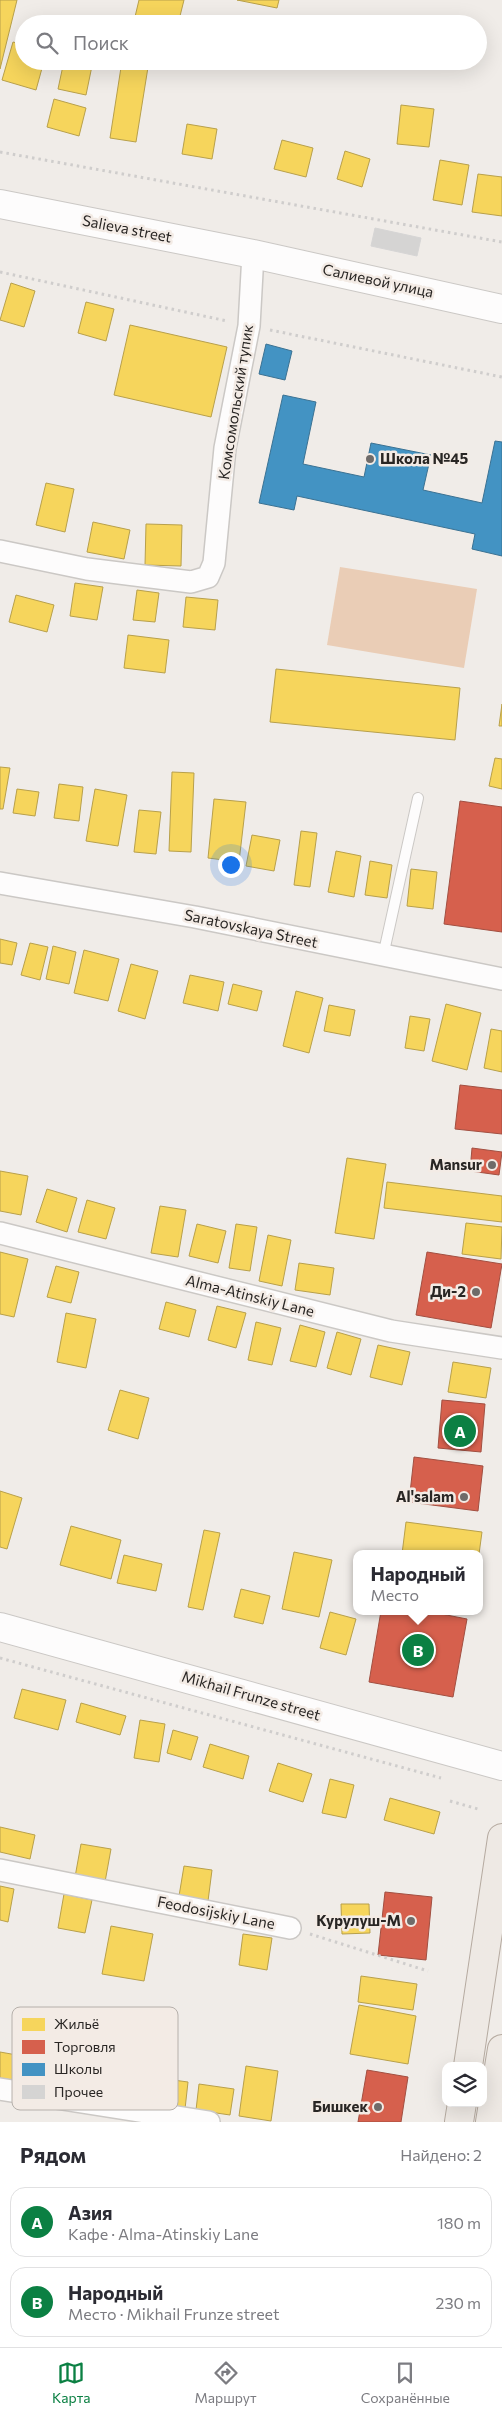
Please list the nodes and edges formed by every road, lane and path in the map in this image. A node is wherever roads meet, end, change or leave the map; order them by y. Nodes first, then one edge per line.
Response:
1 (0, 152) edge
2 (0, 204) edge
3 (502, 242) edge
4 (253, 254) junction
5 (502, 309) edge
6 (0, 552) edge
7 (418, 798) dead end
8 (0, 883) edge
9 (383, 956) junction
10 (502, 979) edge
11 (0, 1233) edge
12 (502, 1348) edge
13 (0, 1627) edge
14 (0, 1658) edge
15 (502, 1766) edge
16 (442, 1778) dead end
17 (450, 1801) dead end
18 (478, 1809) dead end
19 (502, 1838) edge
20 (0, 1870) edge
21 (290, 1928) joint
22 (428, 1971) dead end
23 (502, 2049) edge
24 (469, 2062) edge
25 (461, 2107) edge
26 (133, 2110) edge
27 (209, 2122) edge
28 (459, 2122) edge
29 (490, 2122) edge

1 - 3 path
2 - 4 main road, Salieva street
4 - 5 main road, Салиевой улица
4 - 6 street, Комсомольский тупик
7 - 9 lane
8 - 9 street, Saratovskaya Street
9 - 10 street, Saratovskaya Street
11 - 12 street, Alma-Atinskiy Lane
13 - 15 main road, Mikhail Frunze street
14 - 16 path
17 - 18 path
19 - 24 main road
20 - 21 street, Feodosijskiy Lane
21 - 22 path, Feodosijskiy Lane
23 - 29 main road
25 - 28 main road
26 - 27 street

